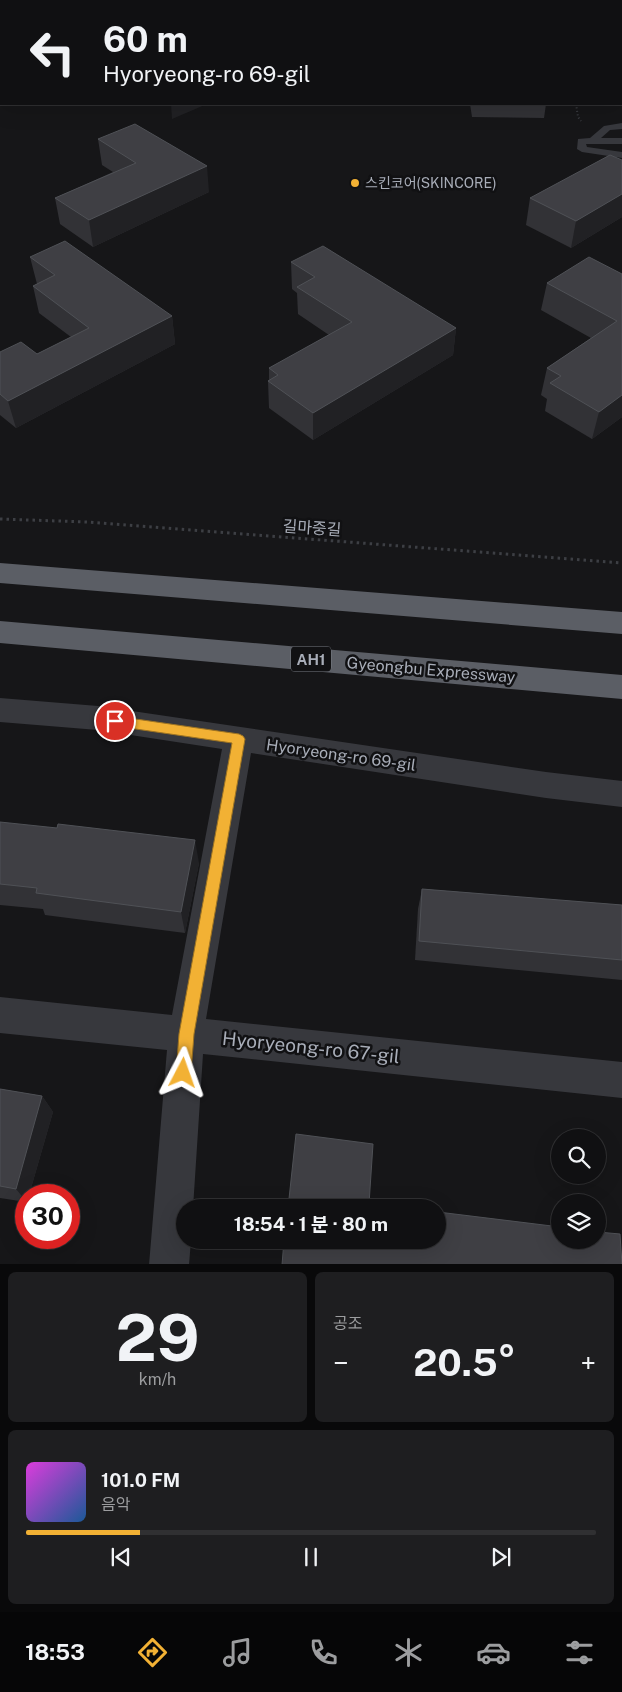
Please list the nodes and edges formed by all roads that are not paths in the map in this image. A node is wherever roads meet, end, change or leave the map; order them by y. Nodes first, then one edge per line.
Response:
1 (622, 126) edge
2 (592, 141) junction
3 (622, 141) edge
4 (622, 155) edge
5 (0, 573) edge
6 (622, 623) edge
7 (0, 632) edge
8 (622, 687) edge
9 (0, 710) edge
10 (239, 739) junction
11 (622, 794) edge
12 (0, 1015) edge
13 (186, 1034) junction
14 (622, 1080) edge
15 (169, 1264) edge

1 - 2 lane
2 - 3 lane
2 - 4 lane
5 - 6 highway
7 - 8 highway, Gyeongbu Expressway / AH1
9 - 10 street, Hyoryeong-ro 69-gil
10 - 11 street, Hyoryeong-ro 69-gil
10 - 13 street
12 - 13 street, Hyoryeong-ro 67-gil
13 - 14 street, Hyoryeong-ro 67-gil
13 - 15 street

